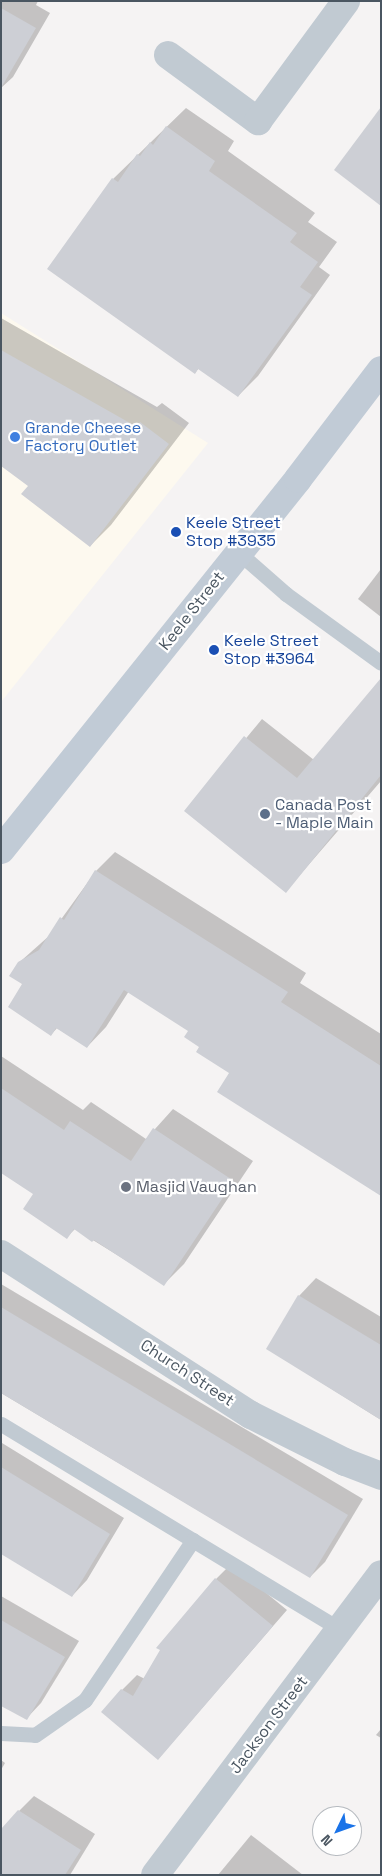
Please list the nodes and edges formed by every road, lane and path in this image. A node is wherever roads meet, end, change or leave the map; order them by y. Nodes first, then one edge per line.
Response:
1 (346, 1) edge
2 (168, 55) dead end
3 (381, 370) edge
4 (238, 552) junction
5 (381, 663) edge
6 (1, 850) edge
7 (1, 1254) edge
8 (1, 1424) edge
9 (381, 1476) edge
10 (193, 1540) junction
11 (381, 1574) edge
12 (341, 1630) junction
13 (1, 1733) edge
14 (154, 1875) edge

1 - 2 street
3 - 4 main road, Keele Street
4 - 5 lane
4 - 6 main road, Keele Street
7 - 9 street, Church Street
8 - 10 lane
10 - 12 lane
10 - 13 lane
11 - 12 street, Jackson Street
12 - 14 street, Jackson Street

